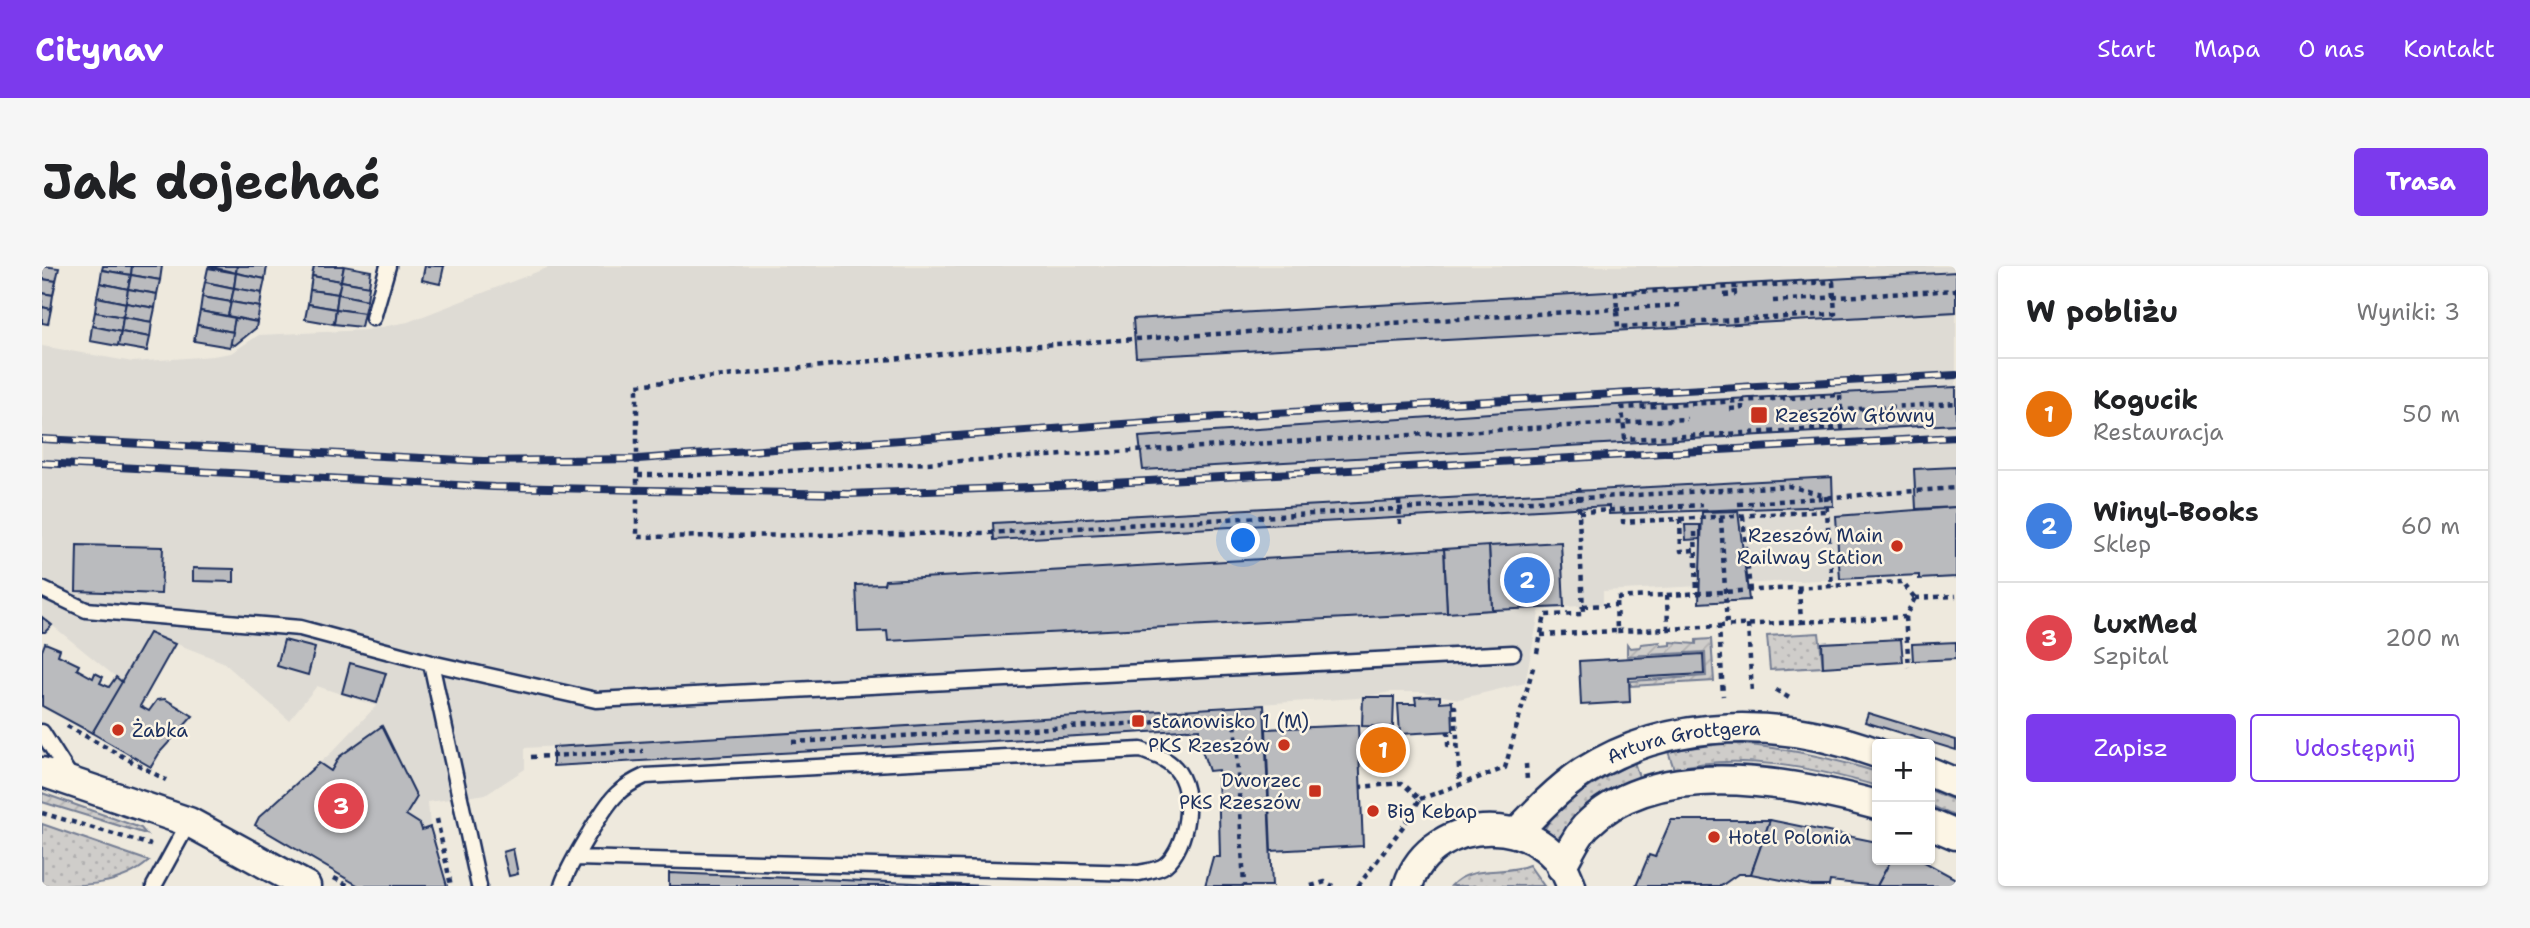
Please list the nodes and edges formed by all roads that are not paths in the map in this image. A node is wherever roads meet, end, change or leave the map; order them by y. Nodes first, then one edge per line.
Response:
1 (388, 266) edge
2 (373, 318) dead end
3 (42, 589) edge
4 (1513, 653) dead end
5 (431, 663) junction
6 (42, 732) edge
7 (1872, 752) edge
8 (42, 772) edge
9 (1935, 774) edge
10 (1956, 783) edge
11 (75, 784) junction
12 (1872, 804) edge
13 (189, 822) junction
14 (1935, 826) edge
15 (1516, 833) junction
16 (1956, 835) edge
17 (576, 858) junction
18 (1566, 877) edge
19 (154, 886) edge
20 (306, 886) edge
21 (479, 886) edge
22 (562, 886) edge
23 (1409, 886) edge

1 - 2 lane
3 - 5 lane
4 - 5 lane
5 - 21 lane
6 - 11 lane
7 - 15 street, Artura Grottgera
8 - 11 street
9 - 10 street
11 - 13 street
12 - 18 street, Artura Grottgera
13 - 19 lane
13 - 20 street
14 - 16 street
15 - 18 street
15 - 23 street
17 - 17 lane
17 - 22 lane

